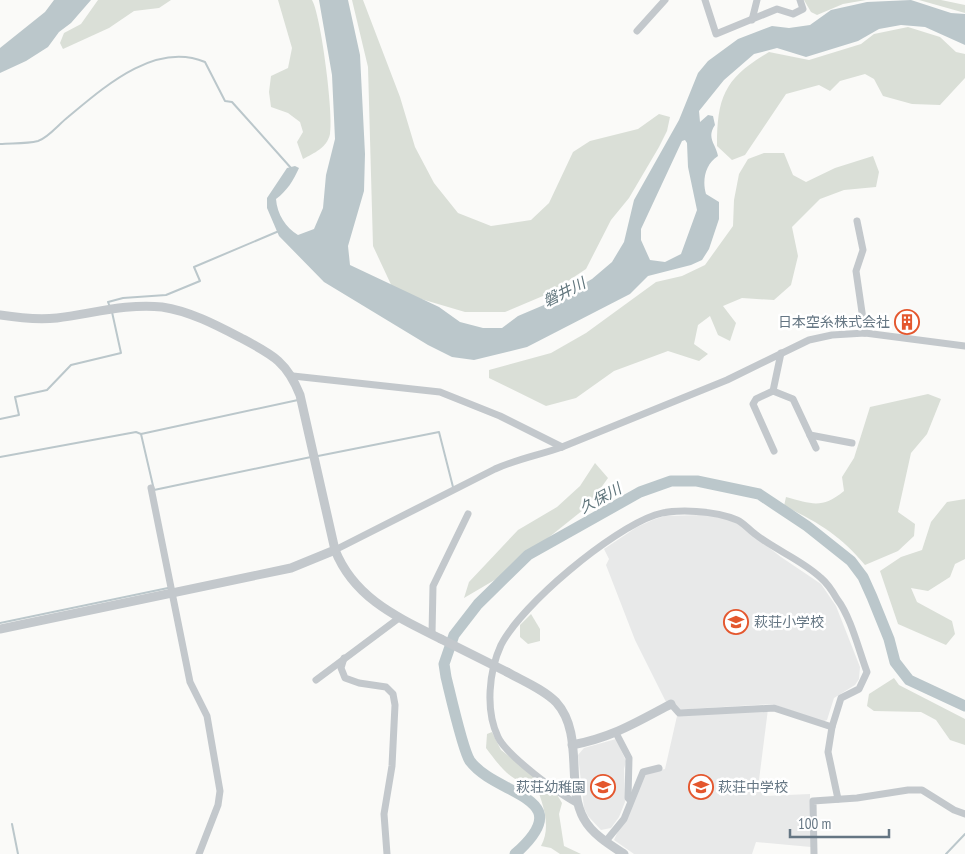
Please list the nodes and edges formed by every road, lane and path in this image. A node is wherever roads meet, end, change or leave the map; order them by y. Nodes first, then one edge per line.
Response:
1 (665, 0) edge
2 (705, 0) edge
3 (757, 0) edge
4 (800, 0) edge
5 (752, 20) junction
6 (637, 31) dead end
7 (857, 221) dead end
8 (0, 315) edge
9 (865, 333) junction
10 (965, 346) edge
11 (781, 353) junction
12 (293, 376) junction
13 (773, 391) junction
14 (810, 435) junction
15 (852, 443) dead end
16 (562, 447) junction
17 (816, 448) dead end
18 (774, 451) dead end
19 (151, 488) dead end
20 (468, 514) dead end
21 (335, 550) junction
22 (173, 592) junction
23 (399, 618) junction
24 (0, 629) edge
25 (432, 634) junction
26 (344, 658) junction
27 (316, 680) dead end
28 (671, 704) joint
29 (832, 726) junction
30 (616, 733) junction
31 (572, 745) junction
32 (659, 768) dead end
33 (838, 799) junction
34 (630, 800) junction
35 (578, 804) junction
36 (965, 814) edge
37 (606, 841) junction
38 (203, 852) edge
39 (387, 854) edge
40 (624, 854) edge
41 (814, 854) edge

1 - 6 street
2 - 5 street
3 - 5 street
4 - 5 street
7 - 9 street
8 - 12 street
9 - 10 street
9 - 11 street
11 - 13 street
11 - 16 street
12 - 16 street
12 - 21 street
13 - 14 street
13 - 18 street
14 - 15 street
14 - 17 street
16 - 21 street
19 - 22 street
20 - 25 street
21 - 22 street
21 - 23 street
22 - 24 street
22 - 38 street
23 - 25 street
23 - 26 street
25 - 31 street, bridge
26 - 27 street
26 - 39 street
28 - 29 street
28 - 30 street
29 - 33 street
29 - 35 street
30 - 31 street
30 - 34 street
31 - 35 street
32 - 34 street
33 - 36 street
33 - 41 street
34 - 37 street
35 - 37 street
37 - 40 street

